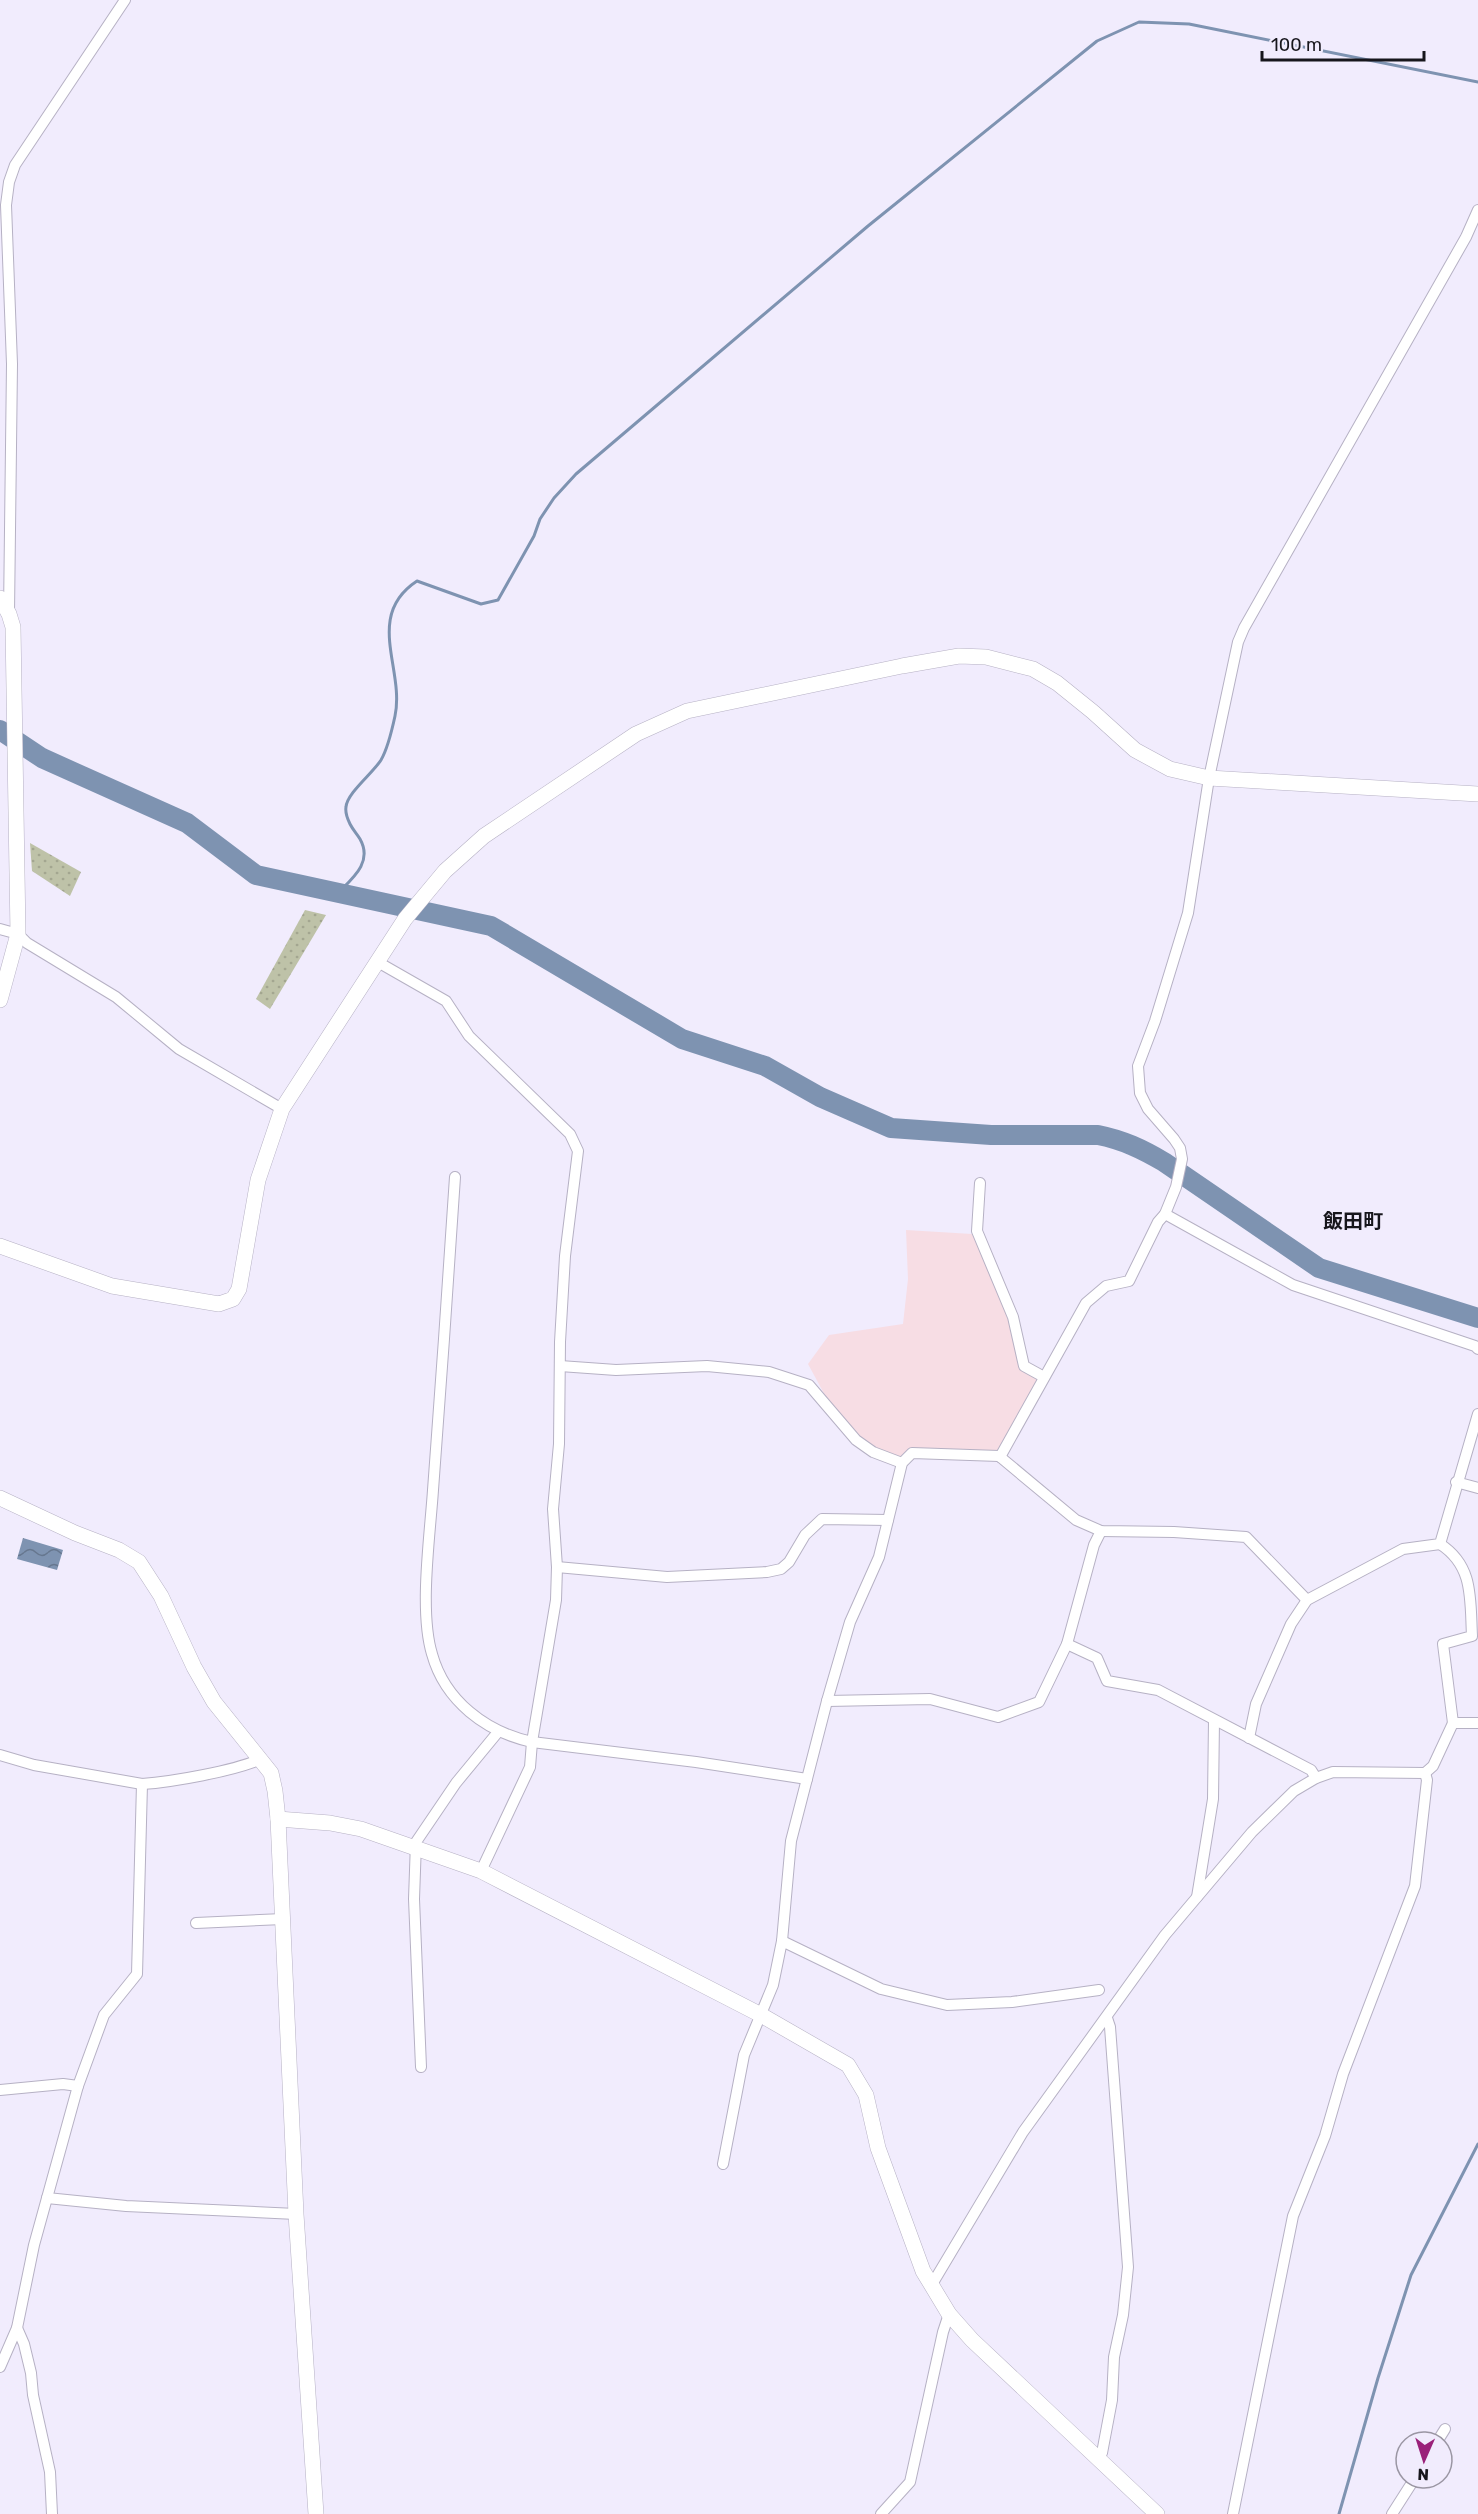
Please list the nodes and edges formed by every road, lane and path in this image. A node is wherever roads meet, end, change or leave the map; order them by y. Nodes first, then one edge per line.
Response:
1 (125, 0) edge
2 (1478, 210) edge
3 (0, 597) edge
4 (9, 614) junction
5 (1209, 778) junction
6 (1478, 794) edge
7 (0, 929) edge
8 (18, 934) junction
9 (376, 961) junction
10 (0, 1000) edge
11 (282, 1109) junction
12 (455, 1177) dead end
13 (980, 1183) dead end
14 (1165, 1214) junction
15 (0, 1246) edge
16 (1478, 1349) edge
17 (560, 1366) junction
18 (1044, 1377) junction
19 (1478, 1414) edge
20 (1000, 1457) junction
21 (902, 1463) junction
22 (1456, 1482) junction
23 (1478, 1488) edge
24 (0, 1498) edge
25 (888, 1520) junction
26 (1101, 1531) junction
27 (1440, 1544) junction
28 (557, 1568) junction
29 (1306, 1600) junction
30 (1067, 1644) junction
31 (827, 1701) junction
32 (1214, 1720) junction
33 (1453, 1723) junction
34 (1478, 1723) edge
35 (498, 1732) junction
36 (1249, 1738) junction
37 (532, 1742) junction
38 (0, 1755) edge
39 (261, 1759) junction
40 (1425, 1773) junction
41 (1316, 1778) junction
42 (807, 1779) junction
43 (142, 1784) junction
44 (278, 1820) junction
45 (416, 1848) junction
46 (481, 1871) junction
47 (1197, 1897) junction
48 (283, 1919) junction
49 (196, 1923) dead end
50 (782, 1941) junction
51 (1099, 1990) dead end
52 (761, 2015) junction
53 (1107, 2018) junction
54 (421, 2067) dead end
55 (78, 2086) junction
56 (0, 2090) edge
57 (723, 2164) dead end
58 (47, 2198) junction
59 (296, 2214) junction
60 (931, 2286) junction
61 (949, 2314) junction
62 (17, 2328) junction
63 (0, 2367) edge
64 (1094, 2457) junction
65 (1407, 2490) edge
66 (52, 2514) edge
67 (316, 2514) edge
68 (881, 2514) edge
69 (1157, 2514) edge
70 (1233, 2514) edge
71 (1392, 2514) edge

1 - 4 street
2 - 5 street
3 - 4 street
4 - 8 street
5 - 6 street
5 - 9 street
5 - 14 street
7 - 8 street
8 - 10 street
8 - 11 street
9 - 11 street
9 - 17 street
11 - 15 street
12 - 35 street
13 - 18 street
14 - 16 street
14 - 18 street
17 - 21 street
17 - 28 street
18 - 20 street
19 - 22 street
20 - 21 street
20 - 26 street
21 - 25 street
22 - 23 street
22 - 27 street
24 - 39 street
25 - 28 street
25 - 31 street
26 - 29 street
26 - 30 street
27 - 29 street
27 - 33 street
28 - 37 street
29 - 36 street
30 - 31 street
30 - 32 street
31 - 42 street
32 - 36 street
32 - 47 street
33 - 34 street
33 - 40 street
35 - 37 street
35 - 45 street
36 - 41 street
37 - 42 street
37 - 46 street
38 - 43 street
39 - 43 street
39 - 44 street
40 - 41 street
40 - 70 street
41 - 47 street
42 - 50 street
43 - 55 street
44 - 45 street
44 - 48 street
45 - 46 street
45 - 54 street
46 - 52 street
47 - 53 street
48 - 49 street
48 - 59 street
50 - 51 street
50 - 52 street
52 - 57 street
52 - 60 street
53 - 60 street
53 - 64 street
55 - 56 street
55 - 58 street
58 - 59 street
58 - 62 street
59 - 67 street
60 - 61 street
61 - 64 street
61 - 68 street
62 - 63 street
62 - 66 street
64 - 69 street
65 - 71 street

